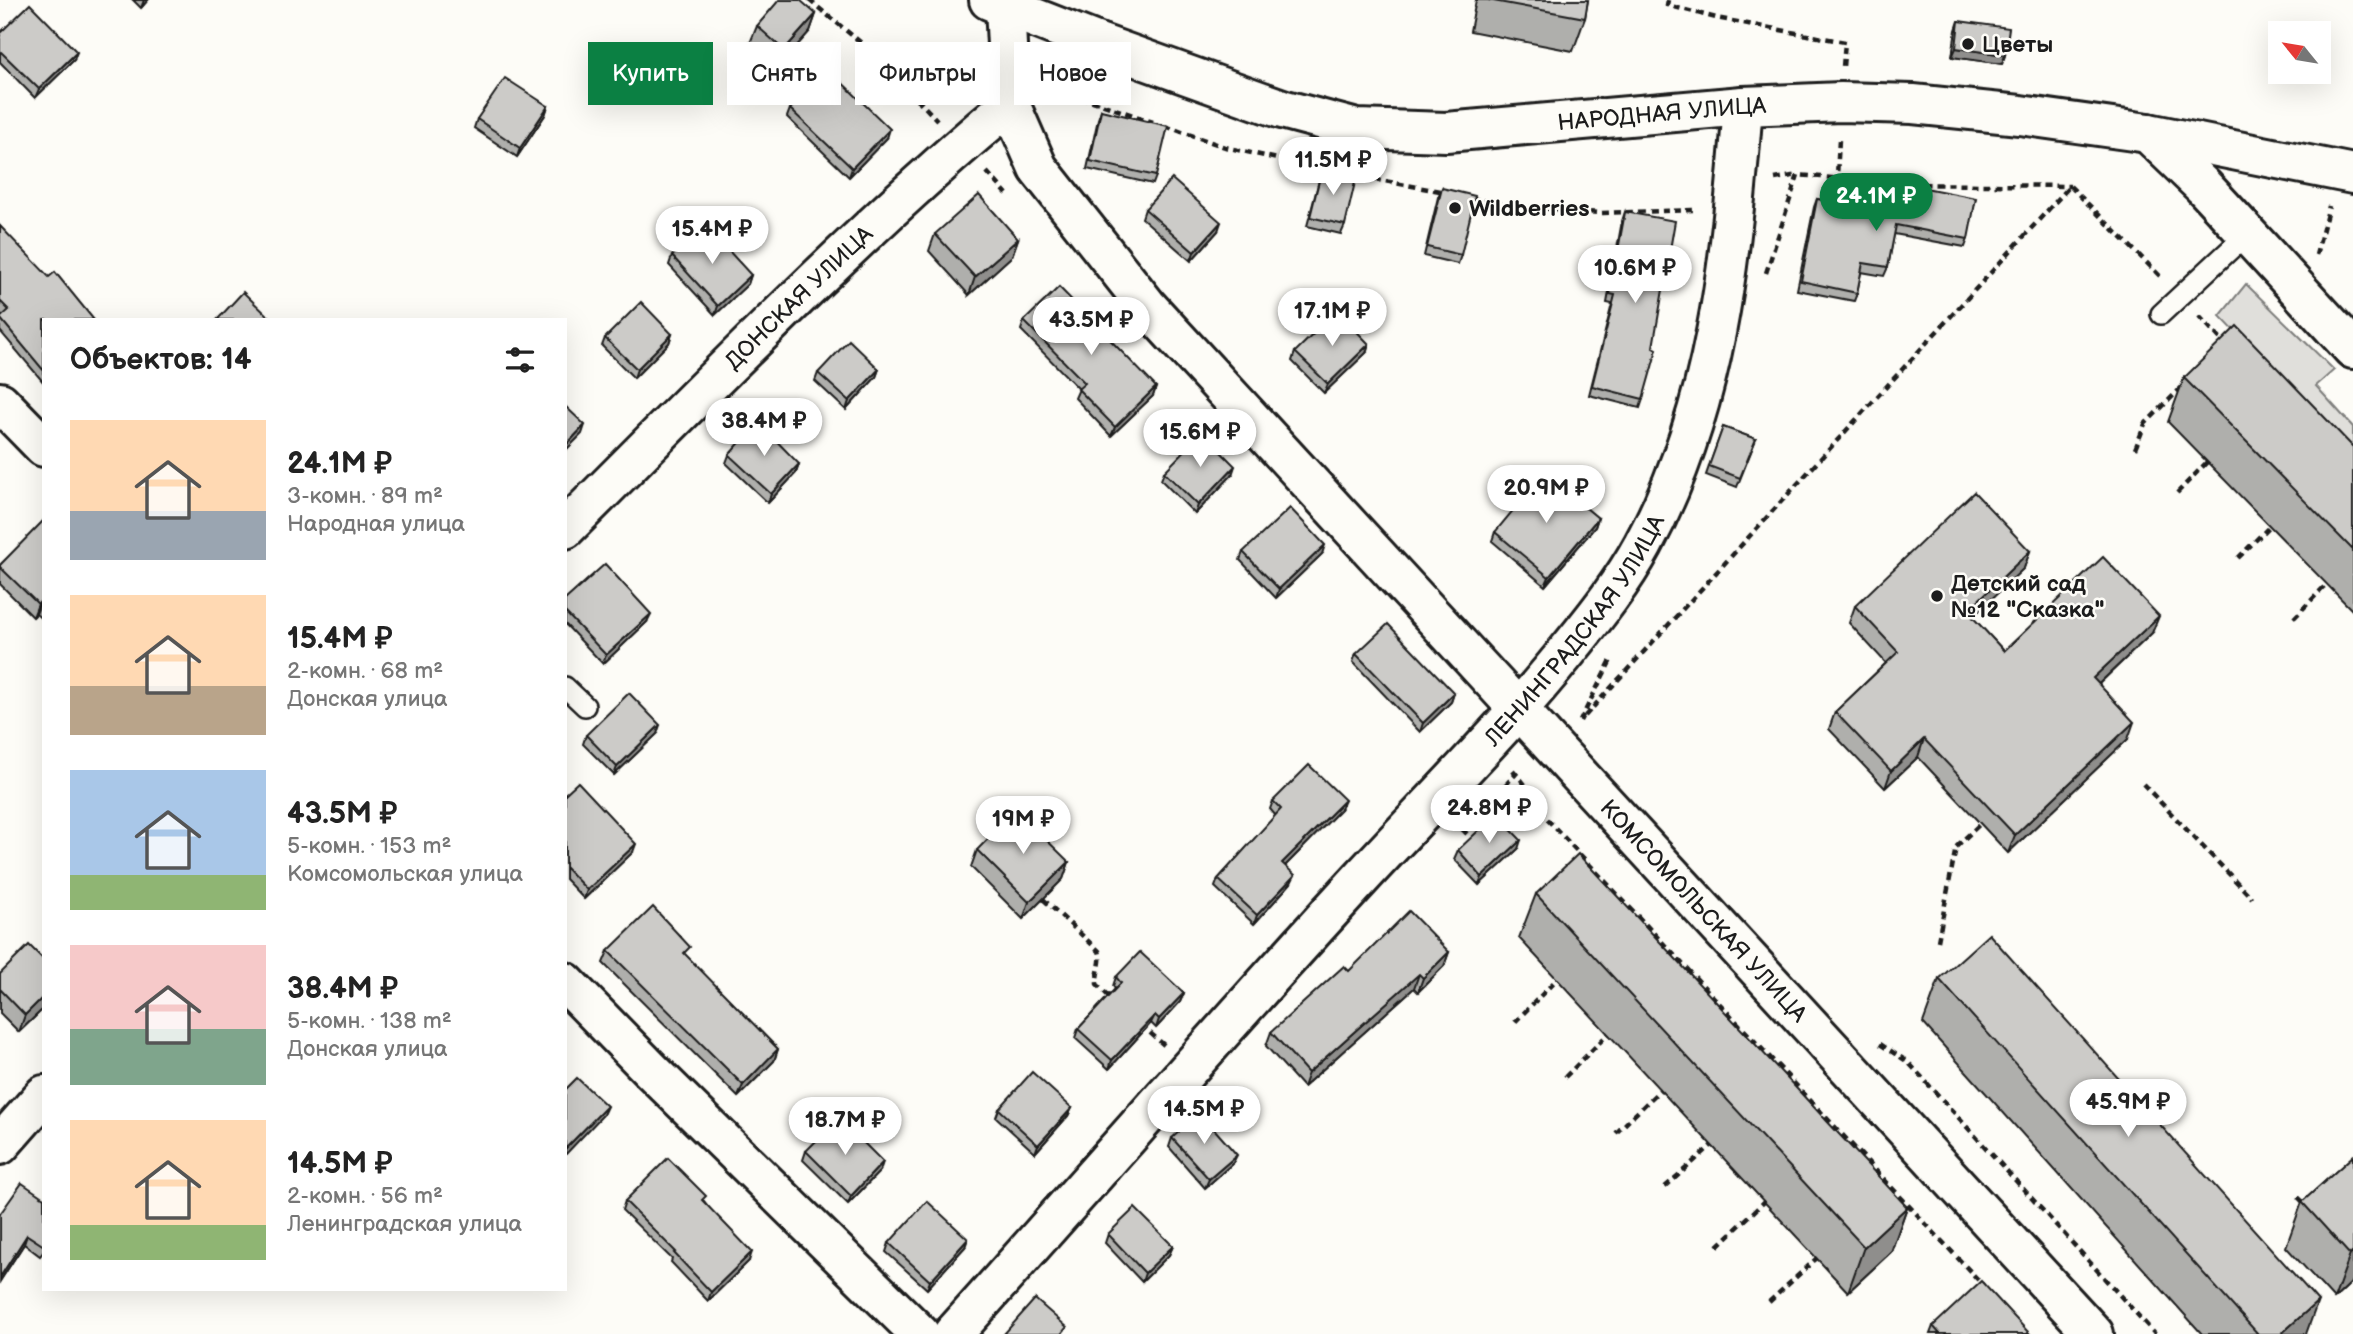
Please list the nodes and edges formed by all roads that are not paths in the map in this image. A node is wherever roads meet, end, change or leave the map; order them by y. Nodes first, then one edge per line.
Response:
1 (997, 3) edge
2 (1010, 104) junction
3 (1743, 106) junction
4 (2148, 133) junction
5 (2342, 188) edge
6 (2248, 233) junction
7 (2161, 314) dead end
8 (2353, 349) edge
9 (0, 402) edge
10 (42, 445) edge
11 (567, 528) edge
12 (567, 689) edge
13 (585, 706) dead end
14 (1520, 710) junction
15 (567, 984) edge
16 (42, 1097) edge
17 (0, 1145) edge
18 (920, 1334) edge
19 (953, 1334) edge
20 (2094, 1334) edge

1 - 2 street, КОМСОМОЛЬСКАЯ УЛИЦА
1 - 3 street, НАРОДНАЯ УЛИЦА
2 - 11 street, ДОНСКАЯ УЛИЦА
2 - 14 street, КОМСОМОЛЬСКАЯ УЛИЦА
3 - 4 street, НАРОДНАЯ УЛИЦА
3 - 14 street, ЛЕНИНГРАДСКАЯ УЛИЦА
4 - 5 street, НАРОДНАЯ УЛИЦА
4 - 6 street
6 - 7 lane
6 - 8 street
9 - 10 street
12 - 13 lane
14 - 19 street, ЛЕНИНГРАДСКАЯ УЛИЦА
14 - 20 street, КОМСОМОЛЬСКАЯ УЛИЦА
15 - 18 street
16 - 17 street

